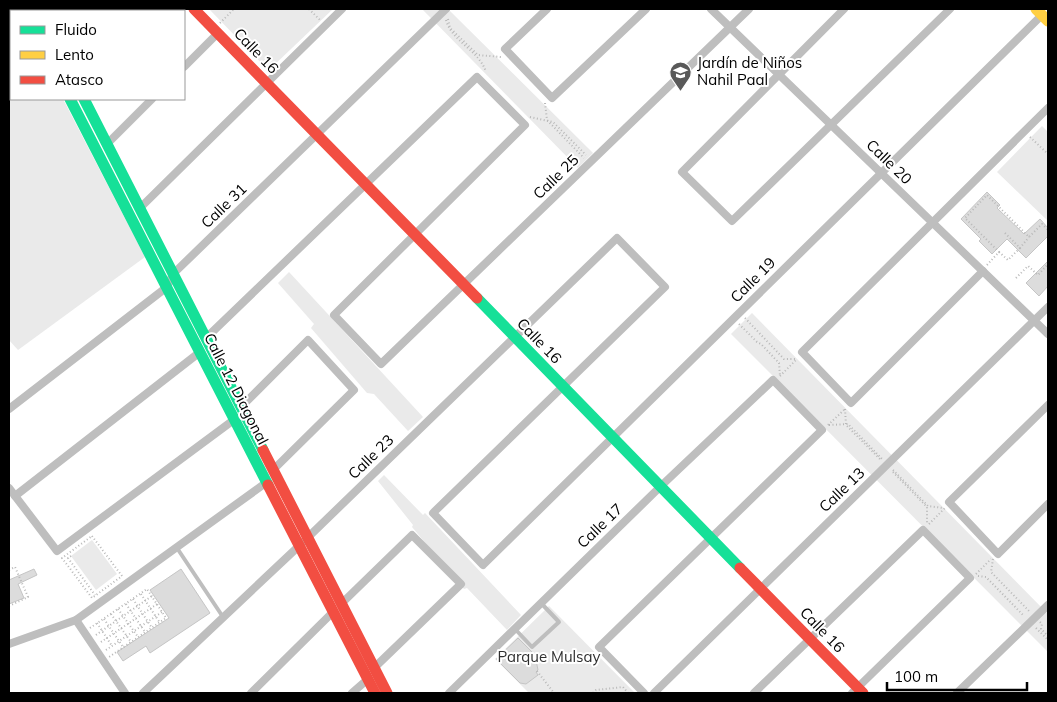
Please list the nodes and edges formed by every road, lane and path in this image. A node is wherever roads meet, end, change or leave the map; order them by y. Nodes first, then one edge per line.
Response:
1 (194, 9) edge
2 (234, 9) edge
3 (309, 9) edge
4 (342, 9) edge
5 (547, 9) edge
6 (646, 9) edge
7 (711, 9) edge
8 (749, 9) edge
9 (844, 9) edge
10 (950, 9) edge
11 (446, 13) edge
12 (1042, 15) edge
13 (322, 22) dead end
14 (219, 28) junction
15 (730, 28) junction
16 (503, 53) junction
17 (185, 66) edge
18 (486, 72) dead end
19 (779, 75) junction
20 (267, 84) junction
21 (548, 99) junction
22 (71, 100) edge
23 (85, 100) edge
24 (151, 100) edge
25 (1048, 108) edge
26 (530, 117) dead end
27 (547, 120) junction
28 (831, 125) junction
29 (317, 135) junction
30 (1030, 136) dead end
31 (107, 144) junction
32 (1048, 154) edge
33 (586, 158) dead end
34 (881, 173) junction
35 (366, 185) junction
36 (140, 208) junction
37 (933, 223) junction
38 (1048, 230) edge
39 (1005, 233) dead end
40 (414, 234) junction
41 (1029, 238) junction
42 (1020, 248) junction
43 (999, 252) junction
44 (1048, 264) edge
45 (985, 268) junction
46 (174, 274) junction
47 (1016, 278) dead end
48 (464, 285) junction
49 (167, 287) junction
50 (1048, 307) edge
51 (745, 318) dead end
52 (1034, 320) junction
53 (739, 324) dead end
54 (1048, 334) edge
55 (515, 337) junction
56 (206, 338) junction
57 (200, 352) junction
58 (777, 378) junction
59 (562, 386) junction
60 (1048, 405) edge
61 (848, 406) junction
62 (241, 407) junction
63 (9, 409) edge
64 (235, 419) junction
65 (846, 424) junction
66 (825, 428) junction
67 (613, 437) junction
68 (883, 461) dead end
69 (273, 470) junction
70 (267, 482) junction
71 (661, 486) junction
72 (9, 488) edge
73 (15, 496) junction
74 (1048, 504) edge
75 (947, 505) junction
76 (925, 528) junction
77 (711, 538) junction
78 (304, 542) junction
79 (177, 548) junction
80 (996, 555) junction
81 (71, 556) dead end
82 (9, 570) edge
83 (972, 577) junction
84 (761, 589) junction
85 (96, 590) dead end
86 (93, 592) junction
87 (141, 594) junction
88 (95, 596) junction
89 (152, 596) junction
90 (133, 599) junction
91 (146, 601) junction
92 (541, 603) junction
93 (126, 604) junction
94 (157, 604) junction
95 (1048, 605) edge
96 (9, 606) edge
97 (138, 606) junction
98 (337, 607) junction
99 (150, 608) junction
100 (118, 609) junction
101 (131, 611) junction
102 (162, 612) junction
103 (1031, 613) dead end
104 (111, 614) junction
105 (143, 614) junction
106 (123, 616) junction
107 (155, 616) junction
108 (224, 617) junction
109 (1026, 617) dead end
110 (136, 618) junction
111 (104, 619) junction
112 (76, 620) junction
113 (116, 621) junction
114 (148, 621) junction
115 (97, 623) junction
116 (128, 623) junction
117 (160, 623) junction
118 (1042, 624) dead end
119 (109, 626) junction
120 (141, 626) junction
121 (1035, 626) dead end
122 (121, 628) junction
123 (152, 628) junction
124 (88, 629) dead end
125 (515, 629) junction
126 (102, 631) junction
127 (133, 631) junction
128 (145, 632) junction
129 (114, 633) junction
130 (126, 636) junction
131 (1048, 636) edge
132 (93, 637) dead end
133 (107, 638) junction
134 (138, 638) junction
135 (810, 639) junction
136 (1048, 640) edge
137 (119, 641) junction
138 (131, 642) junction
139 (9, 644) edge
140 (98, 644) dead end
141 (112, 646) junction
142 (124, 647) junction
143 (103, 652) dead end
144 (108, 658) dead end
145 (374, 668) junction
146 (537, 671) dead end
147 (368, 679) junction
148 (596, 690) junction
149 (858, 691) edge
150 (125, 693) edge
151 (143, 693) edge
152 (251, 693) edge
153 (352, 693) edge
154 (375, 693) edge
155 (387, 693) edge
156 (448, 693) edge
157 (554, 693) edge
158 (593, 693) edge
159 (600, 693) edge
160 (628, 693) edge
161 (644, 693) edge
162 (654, 693) edge
163 (754, 693) edge
164 (957, 693) edge

1 - 14 street, Calle 16
2 - 14 path
3 - 13 path
4 - 20 street
5 - 16 street
6 - 21 street
7 - 15 street, Calle 20
8 - 15 street, Calle 25
9 - 19 street
10 - 28 street
11 - 16 path
11 - 18 path
11 - 29 street, Calle 31
12 - 34 street, Calle 19
14 - 17 street
14 - 20 street, Calle 16
15 - 19 street, Calle 20
15 - 48 street, Calle 25
16 - 21 street
19 - 28 street, Calle 20
19 - 28 street
20 - 29 street, Calle 16
20 - 36 street
21 - 27 path
22 - 49 street, Calle 12 Diagonal
23 - 31 street, Calle 12 Diagonal
24 - 31 street
25 - 37 street
26 - 27 path
27 - 33 path
28 - 34 street, Calle 20
29 - 35 street, Calle 16
29 - 46 street, Calle 31
30 - 32 path
31 - 36 street, Calle 12 Diagonal
34 - 37 street, Calle 20
34 - 67 street, Calle 19
35 - 40 street, Calle 16
35 - 40 street
35 - 56 street
36 - 46 street, Calle 12 Diagonal
37 - 45 street, Calle 20
37 - 61 street
38 - 41 path
39 - 42 path
40 - 48 street, Calle 16
40 - 48 street, Calle 25
41 - 42 path
41 - 43 path
42 - 43 path
43 - 45 path
44 - 47 path
45 - 52 street, Calle 20
45 - 61 street
46 - 49 street, Calle 31
46 - 56 street, Calle 12 Diagonal
48 - 55 street, Calle 16
49 - 57 street, Calle 12 Diagonal
49 - 63 street, Calle 31
50 - 52 street, Calle 13
51 - 58 path
52 - 54 street, Calle 20
52 - 84 street, Calle 13
53 - 58 path
55 - 59 street, Calle 16
55 - 59 street, Calle 23
55 - 78 street, Calle 23
56 - 62 street, Calle 12 Diagonal
57 - 64 street, Calle 12 Diagonal
57 - 73 street
58 - 66 street
58 - 71 street, Calle 17
59 - 67 street, Calle 16
59 - 67 street, Calle 19
60 - 75 street
61 - 65 path
61 - 66 path
62 - 69 street, Calle 12 Diagonal
62 - 69 street
64 - 70 street, Calle 12 Diagonal
64 - 73 street
65 - 66 path
65 - 68 path
66 - 77 street
67 - 71 street, Calle 16
69 - 78 street, Calle 12 Diagonal
70 - 78 street, Calle 12 Diagonal
70 - 79 street
71 - 77 street, Calle 16
71 - 92 street, Calle 17
72 - 73 street
74 - 80 street
75 - 76 path
75 - 76 path
75 - 80 street
76 - 83 street
76 - 135 street
77 - 84 street, Calle 16
77 - 161 street
78 - 98 street, Calle 12 Diagonal
78 - 108 street, Calle 23
79 - 108 lane
79 - 112 street
80 - 83 path
80 - 103 path
81 - 86 path
82 - 96 path
83 - 109 path
83 - 149 street
84 - 135 street, Calle 16
84 - 162 street, Calle 13
85 - 86 path
86 - 88 path
87 - 89 path
87 - 90 path
87 - 91 path
88 - 88 path
89 - 91 path
89 - 94 path
90 - 93 path
90 - 97 path
91 - 97 path
91 - 99 path
92 - 125 street, Calle 17
92 - 125 lane
93 - 100 path
93 - 101 path
94 - 99 path
94 - 102 path
95 - 164 street
97 - 101 path
97 - 105 path
98 - 145 street, Calle 12 Diagonal
98 - 145 street
98 - 147 street, Calle 12 Diagonal
98 - 152 street
99 - 105 path
99 - 107 path
100 - 104 path
100 - 106 path
101 - 106 path
101 - 110 path
102 - 107 path
102 - 117 path
104 - 111 path
104 - 113 path
105 - 110 path
105 - 114 path
106 - 113 path
106 - 116 path
107 - 114 path
107 - 117 path
108 - 151 street, Calle 23
110 - 116 path
110 - 120 path
111 - 115 path
111 - 119 path
112 - 139 street
112 - 150 street
113 - 119 path
113 - 122 path
114 - 120 path
114 - 123 path
115 - 124 path
115 - 126 path
116 - 122 path
116 - 127 path
117 - 123 path
118 - 131 path
119 - 126 path
119 - 129 path
120 - 127 path
120 - 128 path
121 - 136 path
122 - 129 path
122 - 130 path
123 - 128 path
125 - 156 street, Calle 17
126 - 132 path
126 - 133 path
127 - 130 path
127 - 134 path
128 - 134 path
129 - 133 path
129 - 137 path
130 - 137 path
130 - 138 path
133 - 140 path
133 - 141 path
134 - 138 path
135 - 149 street, Calle 16
135 - 163 street
137 - 141 path
137 - 142 path
138 - 142 path
141 - 143 path
142 - 144 path
145 - 155 street, Calle 12 Diagonal
146 - 157 path
147 - 153 street
147 - 154 street, Calle 12 Diagonal
148 - 158 path
148 - 159 path
148 - 160 path

